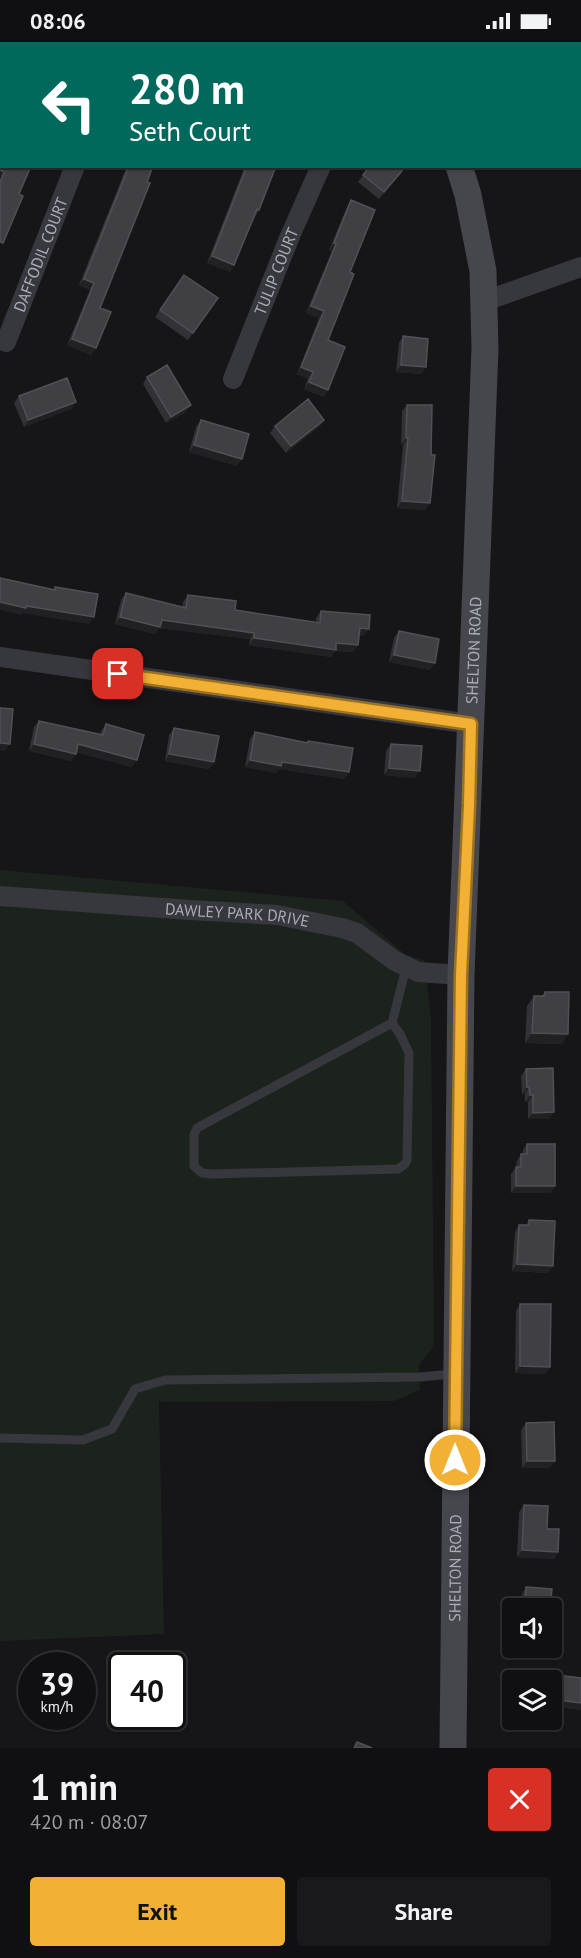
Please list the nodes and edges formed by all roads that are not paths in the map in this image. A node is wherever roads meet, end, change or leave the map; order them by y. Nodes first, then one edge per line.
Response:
1 (74, 168) edge
2 (320, 168) edge
3 (460, 168) edge
4 (581, 267) edge
5 (485, 301) junction
6 (6, 342) dead end
7 (233, 378) dead end
8 (0, 657) edge
9 (471, 724) junction
10 (0, 896) edge
11 (406, 968) junction
12 (461, 975) junction
13 (392, 1023) junction
14 (456, 1374) junction
15 (0, 1438) edge
16 (453, 1748) edge

1 - 6 street, DAFFODIL COURT
2 - 7 street, TULIP COURT
3 - 5 street, SHELTON ROAD
4 - 5 street
5 - 9 street, SHELTON ROAD
8 - 9 street
9 - 12 street, SHELTON ROAD
10 - 11 street, DAWLEY PARK DRIVE
11 - 12 street, DAWLEY PARK DRIVE
11 - 13 lane
12 - 14 street, SHELTON ROAD
13 - 13 lane
14 - 15 lane
14 - 16 street, SHELTON ROAD

